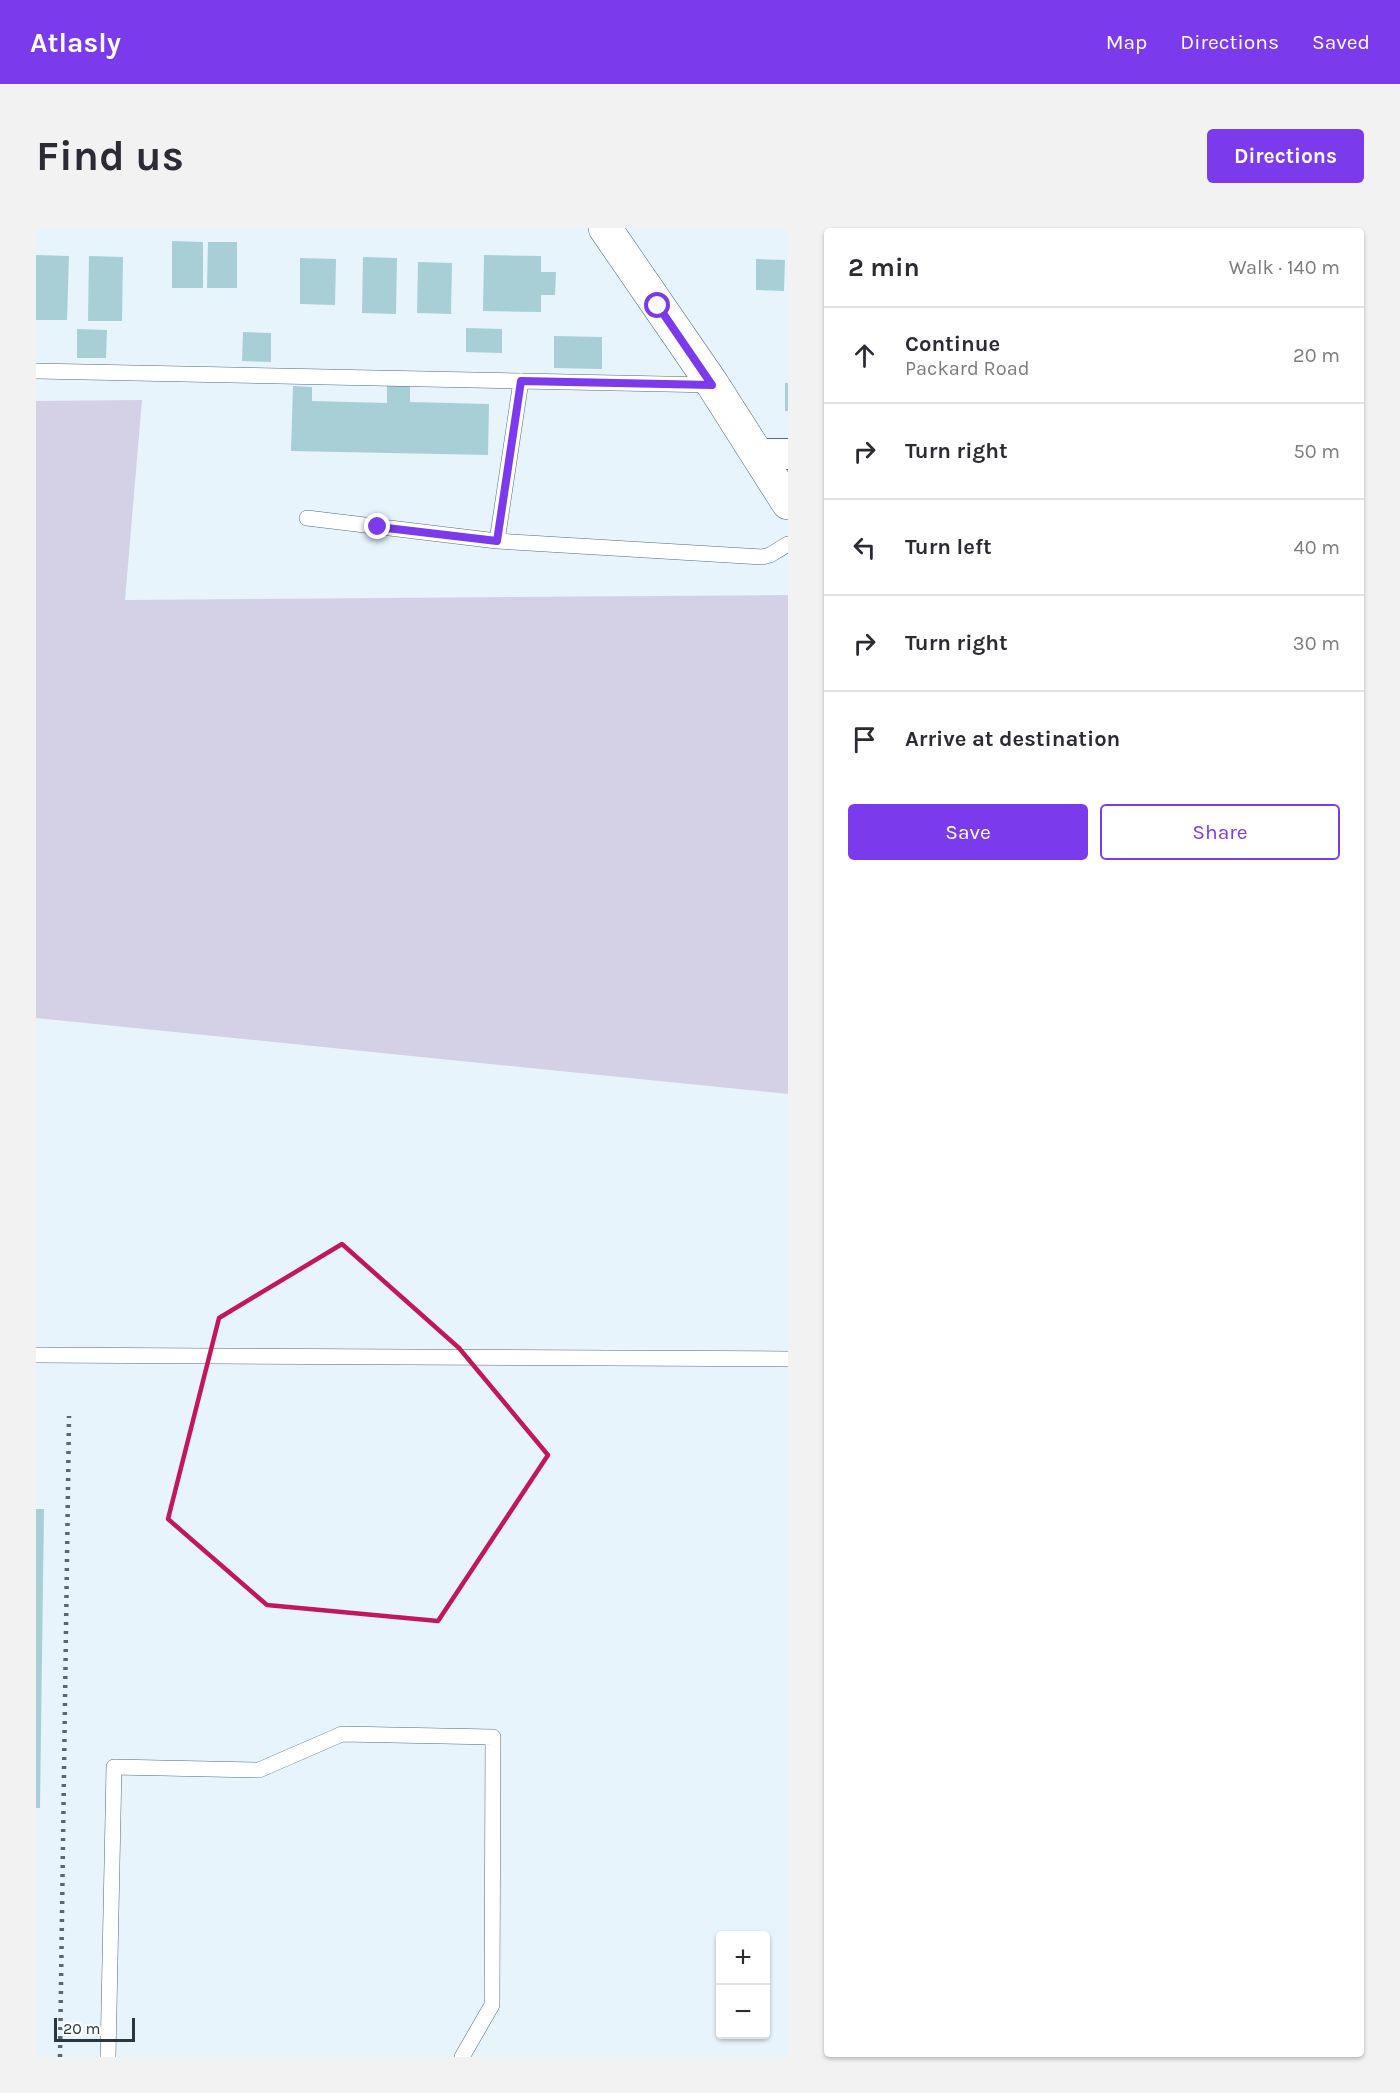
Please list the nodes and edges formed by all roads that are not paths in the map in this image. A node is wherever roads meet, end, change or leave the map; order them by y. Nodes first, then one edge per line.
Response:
1 (605, 228) edge
2 (36, 371) edge
3 (521, 381) junction
4 (712, 385) junction
5 (773, 454) edge
6 (788, 503) edge
7 (307, 518) dead end
8 (497, 541) junction
9 (788, 544) edge
10 (36, 1355) edge
11 (788, 1359) edge
12 (108, 2057) edge
13 (462, 2057) edge

1 - 4 street
2 - 3 lane
3 - 4 lane
3 - 8 lane
4 - 5 street
5 - 6 street
7 - 8 lane
8 - 9 lane
10 - 11 lane
12 - 13 lane

